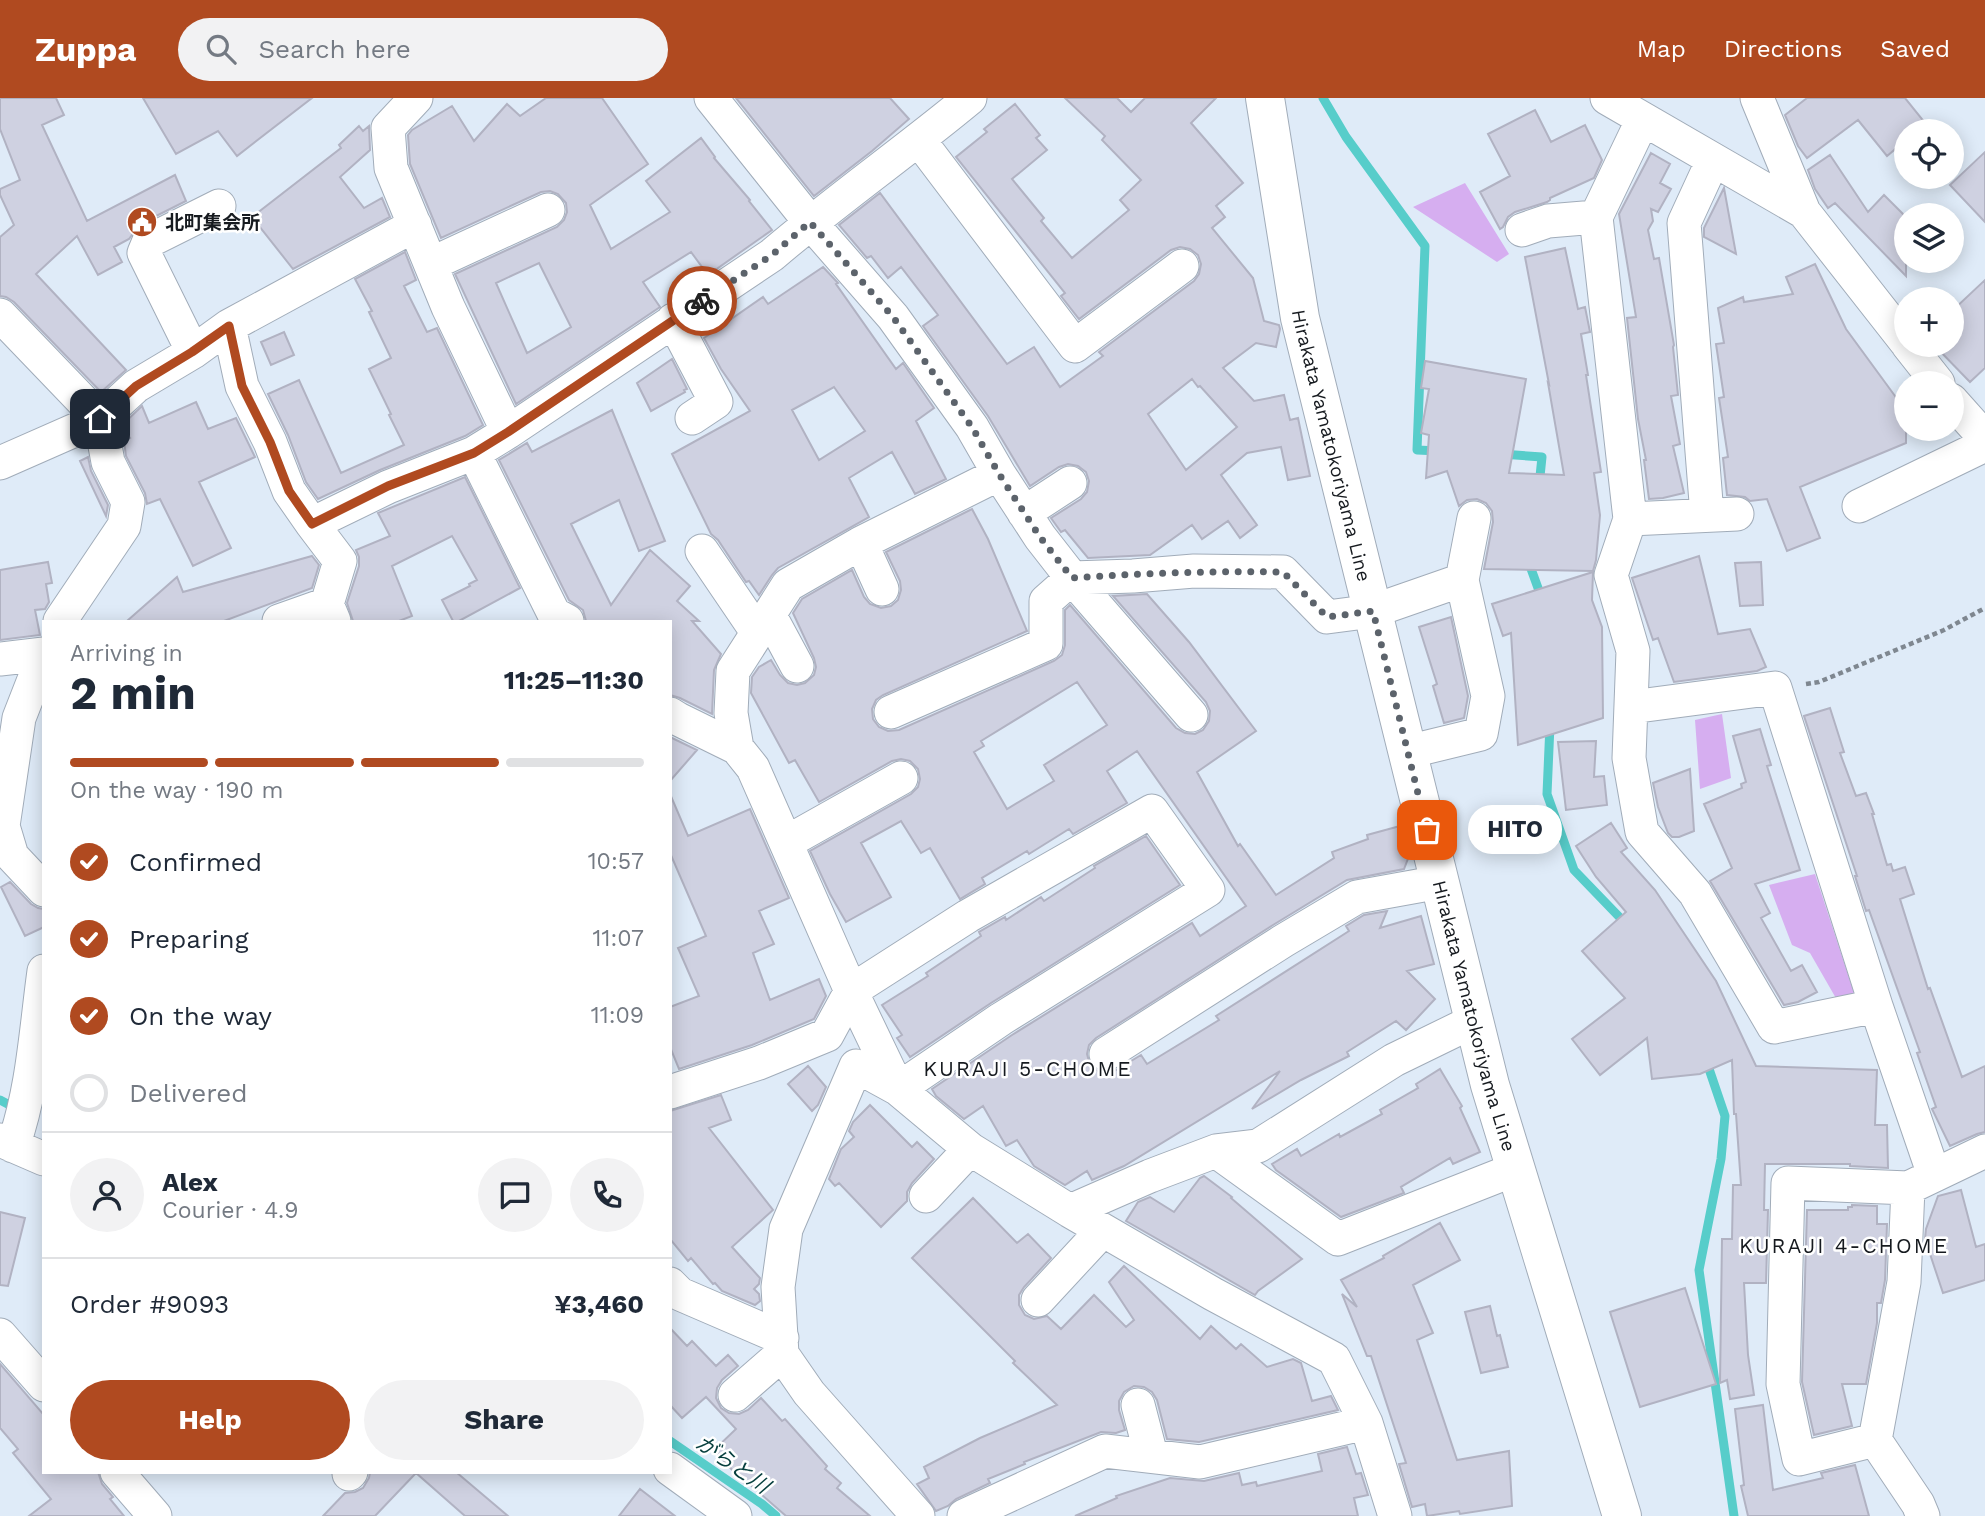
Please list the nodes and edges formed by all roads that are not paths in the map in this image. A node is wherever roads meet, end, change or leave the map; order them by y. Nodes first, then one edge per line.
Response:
1 (416, 98) edge
2 (711, 98) edge
3 (970, 98) edge
4 (1265, 98) edge
5 (1607, 98) edge
6 (1757, 98) edge
7 (1643, 119) junction
8 (919, 140) junction
9 (1713, 160) junction
10 (219, 206) dead end
11 (548, 210) dead end
12 (1804, 212) junction
13 (1596, 217) junction
14 (810, 222) junction
15 (415, 225) junction
16 (1522, 230) dead end
17 (431, 264) junction
18 (1182, 265) dead end
19 (0, 314) edge
20 (673, 320) junction
21 (229, 326) junction
22 (1894, 326) edge
23 (192, 352) junction
24 (1918, 357) edge
25 (1929, 371) edge
26 (715, 404) dead end
27 (1964, 415) edge
28 (100, 419) junction
29 (508, 432) junction
30 (1985, 438) edge
31 (1985, 445) edge
32 (474, 453) junction
33 (0, 463) edge
34 (999, 474) junction
35 (1070, 483) dead end
36 (1859, 506) dead end
37 (1024, 513) junction
38 (1474, 518) dead end
39 (1630, 519) junction
40 (312, 524) junction
41 (861, 543) junction
42 (702, 551) dead end
43 (1072, 578) junction
44 (1462, 580) junction
45 (882, 589) dead end
46 (1373, 611) junction
47 (330, 612) edge
48 (61, 620) edge
49 (285, 620) edge
50 (565, 620) edge
51 (763, 623) junction
52 (42, 654) edge
53 (0, 659) edge
54 (42, 659) edge
55 (797, 666) dead end
56 (1631, 708) junction
57 (891, 712) dead end
58 (672, 715) edge
59 (1191, 715) dead end
60 (737, 748) junction
61 (1407, 752) junction
62 (901, 778) dead end
63 (787, 842) junction
64 (1440, 882) junction
65 (42, 888) edge
66 (42, 985) edge
67 (851, 991) junction
68 (1876, 1006) junction
69 (1474, 1021) junction
70 (1106, 1054) dead end
71 (898, 1089) junction
72 (672, 1091) edge
73 (11, 1137) edge
74 (970, 1149) junction
75 (1216, 1151) junction
76 (1985, 1151) edge
77 (42, 1158) edge
78 (1516, 1169) junction
79 (1921, 1181) junction
80 (926, 1196) dead end
81 (1070, 1211) junction
82 (1102, 1231) junction
83 (672, 1286) edge
84 (1038, 1300) dead end
85 (0, 1335) edge
86 (782, 1346) junction
87 (42, 1383) edge
88 (735, 1395) dead end
89 (1138, 1405) dead end
90 (1366, 1423) junction
91 (1875, 1440) junction
92 (1151, 1455) junction
93 (672, 1470) edge
94 (119, 1474) edge
95 (155, 1516) edge
96 (735, 1516) edge
97 (918, 1516) edge
98 (964, 1516) edge
99 (1395, 1516) edge
100 (1622, 1516) edge
101 (1923, 1516) edge

1 - 15 street
2 - 14 street
3 - 8 street
4 - 46 main road, Hirakata Yamatokoriyama Line
5 - 7 street
6 - 12 street
7 - 9 street
7 - 13 street
8 - 14 street
8 - 18 street
9 - 12 street
9 - 39 street
10 - 23 street
11 - 17 street
12 - 22 street
13 - 16 street
13 - 39 street
14 - 20 street
14 - 34 street
15 - 17 street
15 - 21 street
17 - 29 street
19 - 28 street
20 - 26 street
20 - 29 street
21 - 23 street
21 - 40 street
23 - 28 street
24 - 25 street
27 - 30 street
28 - 33 street
28 - 48 street
29 - 32 street
31 - 36 street
32 - 40 street
32 - 50 street
34 - 37 street
34 - 41 street
35 - 37 street
37 - 43 street
38 - 44 street
39 - 56 street
40 - 47 street
41 - 45 street
41 - 51 street
42 - 51 street
43 - 46 street
43 - 57 street
43 - 59 street
44 - 46 street
44 - 61 street
46 - 61 main road, Hirakata Yamatokoriyama Line
47 - 49 street
51 - 55 street
51 - 60 street
52 - 53 street
54 - 65 street
56 - 68 street
56 - 68 street
58 - 60 street
60 - 63 street
61 - 64 main road, Hirakata Yamatokoriyama Line
62 - 63 street
63 - 67 street
64 - 69 main road, Hirakata Yamatokoriyama Line
64 - 70 street
66 - 73 street
67 - 71 street
67 - 71 street
67 - 72 street
68 - 79 street
69 - 75 street
69 - 78 main road, Hirakata Yamatokoriyama Line
71 - 74 street
71 - 86 street
73 - 77 street
74 - 80 street
74 - 81 street
75 - 78 street
75 - 81 street
76 - 79 street
78 - 100 main road, Hirakata Yamatokoriyama Line
79 - 91 street
79 - 91 street
81 - 82 street
82 - 84 street
82 - 90 street
83 - 86 street
85 - 87 street
86 - 88 street
86 - 97 street
89 - 92 street
90 - 92 street
90 - 99 street
91 - 101 street
92 - 98 street
93 - 96 street
94 - 95 street

